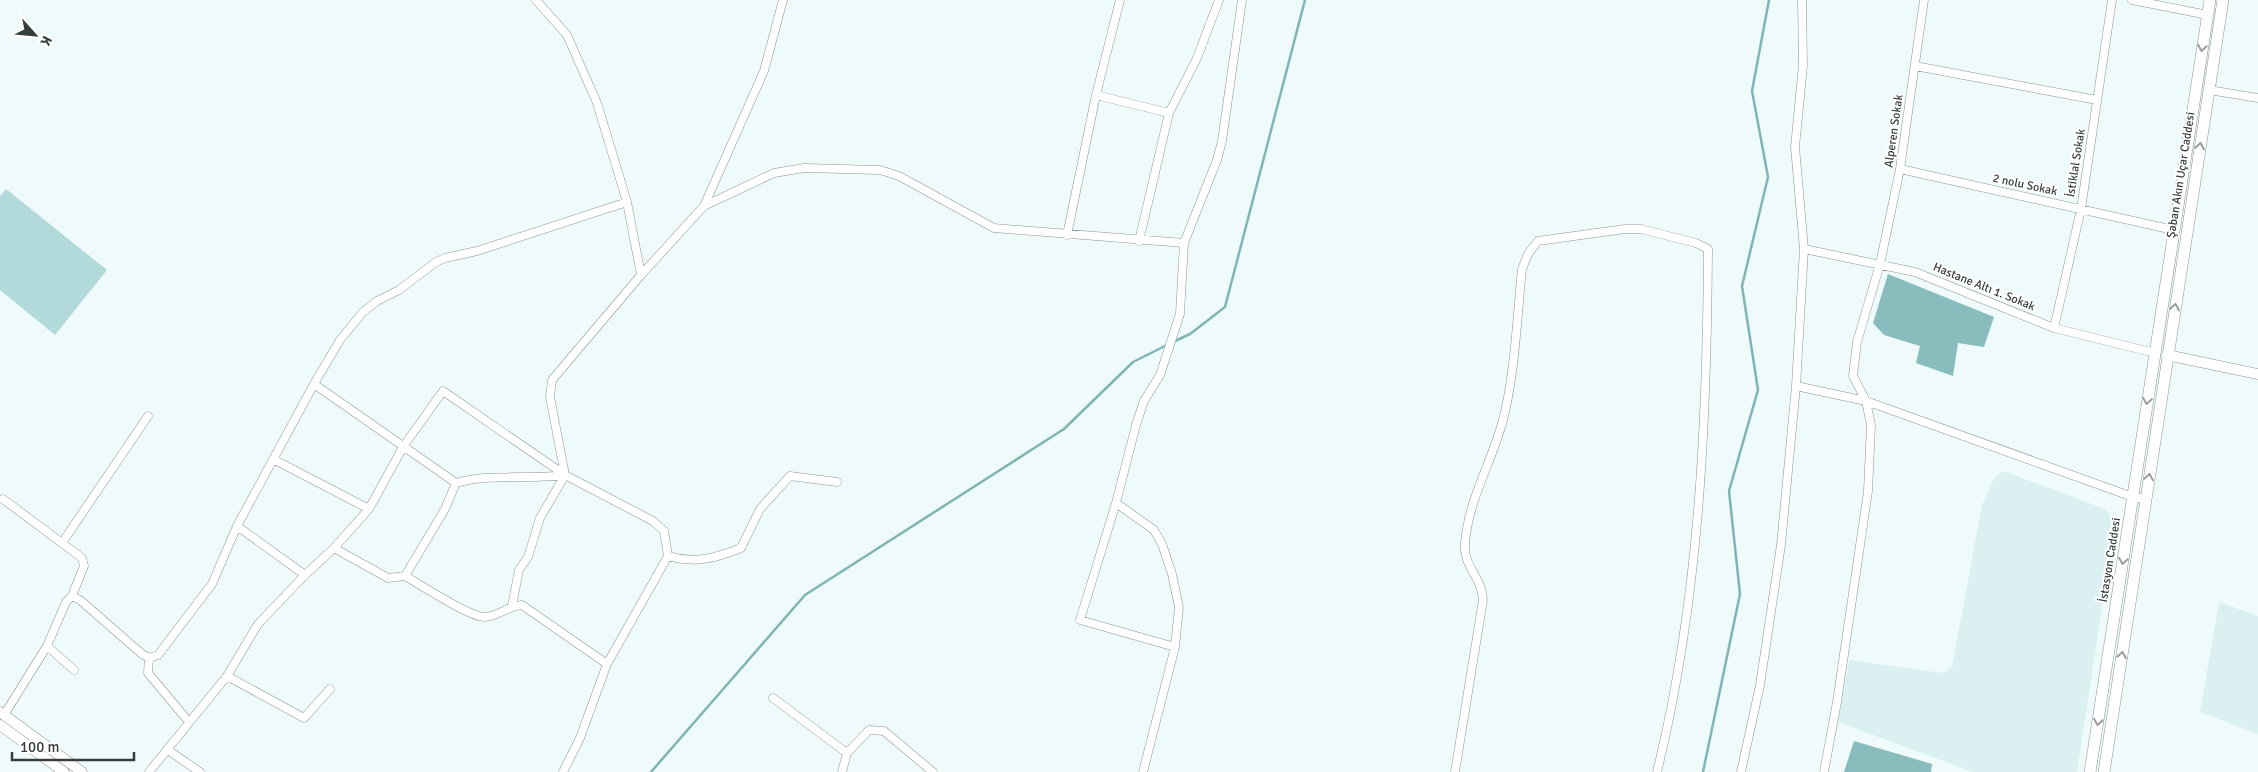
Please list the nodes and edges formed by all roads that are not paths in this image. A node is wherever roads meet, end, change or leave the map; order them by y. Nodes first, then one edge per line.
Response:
1 (536, 0) edge
2 (783, 0) edge
3 (1120, 0) edge
4 (1220, 0) edge
5 (1242, 0) edge
6 (1802, 0) edge
7 (1924, 0) edge
8 (2112, 0) edge
9 (2132, 0) edge
10 (2210, 0) edge
11 (2223, 0) edge
12 (2208, 15) junction
13 (1915, 66) junction
14 (2209, 90) junction
15 (1096, 95) junction
16 (2258, 98) edge
17 (2097, 100) junction
18 (1169, 113) junction
19 (1900, 169) junction
20 (627, 202) junction
21 (704, 206) junction
22 (2081, 209) junction
23 (2174, 230) junction
24 (1067, 235) junction
25 (1139, 241) junction
26 (1184, 243) junction
27 (1804, 249) junction
28 (1880, 264) junction
29 (640, 275) junction
30 (2054, 328) junction
31 (2155, 352) junction
32 (2167, 355) junction
33 (2258, 374) edge
34 (314, 384) junction
35 (1796, 386) junction
36 (1866, 401) junction
37 (148, 416) dead end
38 (403, 447) junction
39 (273, 459) junction
40 (565, 475) junction
41 (837, 482) dead end
42 (456, 483) junction
43 (2133, 497) junction
44 (3, 499) dead end
45 (2146, 499) junction
46 (1116, 503) junction
47 (369, 508) junction
48 (238, 526) junction
49 (62, 543) junction
50 (334, 548) junction
51 (668, 556) junction
52 (305, 575) junction
53 (405, 576) junction
54 (72, 596) junction
55 (512, 606) junction
56 (47, 646) junction
57 (1176, 647) junction
58 (149, 658) junction
59 (606, 664) junction
60 (74, 670) dead end
61 (227, 676) junction
62 (330, 689) dead end
63 (773, 698) dead end
64 (1, 718) edge
65 (189, 722) junction
66 (168, 750) junction
67 (847, 753) junction
68 (64, 772) edge
69 (82, 772) edge
70 (149, 772) edge
71 (200, 772) edge
72 (563, 772) edge
73 (842, 772) edge
74 (933, 772) edge
75 (1143, 772) edge
76 (1455, 772) edge
77 (1657, 772) edge
78 (1741, 772) edge
79 (1824, 772) edge
80 (2090, 772) edge
81 (2104, 772) edge

1 - 20 street
2 - 21 street
3 - 15 street
4 - 18 street
5 - 26 street
6 - 27 street
7 - 13 street, Alperen Sokak
8 - 17 street, İstiklal Sokak
9 - 12 street
10 - 12 main road, Şaban Akın Uçar Caddesi
11 - 14 main road, Şaban Akın Uçar Caddesi
12 -> 23 main road, Şaban Akın Uçar Caddesi
13 - 17 street
13 - 19 street, Alperen Sokak
14 - 16 street
32 -> 14 main road, Şaban Akın Uçar Caddesi
15 - 18 street
15 - 24 street
17 - 22 street, İstiklal Sokak
18 - 25 street
19 - 22 street, 2 nolu Sokak
19 - 28 street, Alperen Sokak
20 - 29 street
20 - 34 street
21 - 24 street
21 - 29 street
22 - 23 street, 2 nolu Sokak
22 - 30 street, İstiklal Sokak
23 - 31 main road, Şaban Akın Uçar Caddesi
24 - 25 street
25 - 26 street
26 - 46 street
27 - 28 street, Hastane Altı 1. Sokak
27 - 35 street
28 - 30 street, Hastane Altı 1. Sokak
28 - 36 street, Alperen Sokak
29 - 40 street
30 - 31 street, Hastane Altı 1. Sokak
31 - 32 main road
31 -> 43 main road, İstasyon Caddesi
32 - 33 street
45 -> 32 main road, İstasyon Caddesi
34 - 38 street
34 - 39 street
35 - 36 street
35 - 78 street
36 - 43 street
36 - 79 street, Alperen Sokak
37 - 49 street
38 - 40 street
38 - 42 street
38 - 47 street
39 - 47 street
39 - 48 street
40 - 42 street
40 - 51 street
40 - 55 street
41 - 51 street
42 - 53 street
43 - 45 street
43 -> 80 main road, İstasyon Caddesi
44 - 49 street
81 -> 45 main road, İstasyon Caddesi
46 - 57 street
46 - 57 street
47 - 50 street
48 - 52 street
48 - 58 street
49 - 54 street
50 - 52 street
50 - 53 street
51 - 59 street
52 - 61 street
53 - 55 street
54 - 56 street
54 - 58 street
55 - 59 street
56 - 60 street
56 - 64 street
57 - 75 street
58 - 65 street
59 - 72 street
61 - 62 street
61 - 65 street
63 - 67 street
64 - 68 street
64 - 69 street
65 - 66 street
66 - 70 street
66 - 71 street
67 - 73 street
67 - 74 street
76 - 77 street

